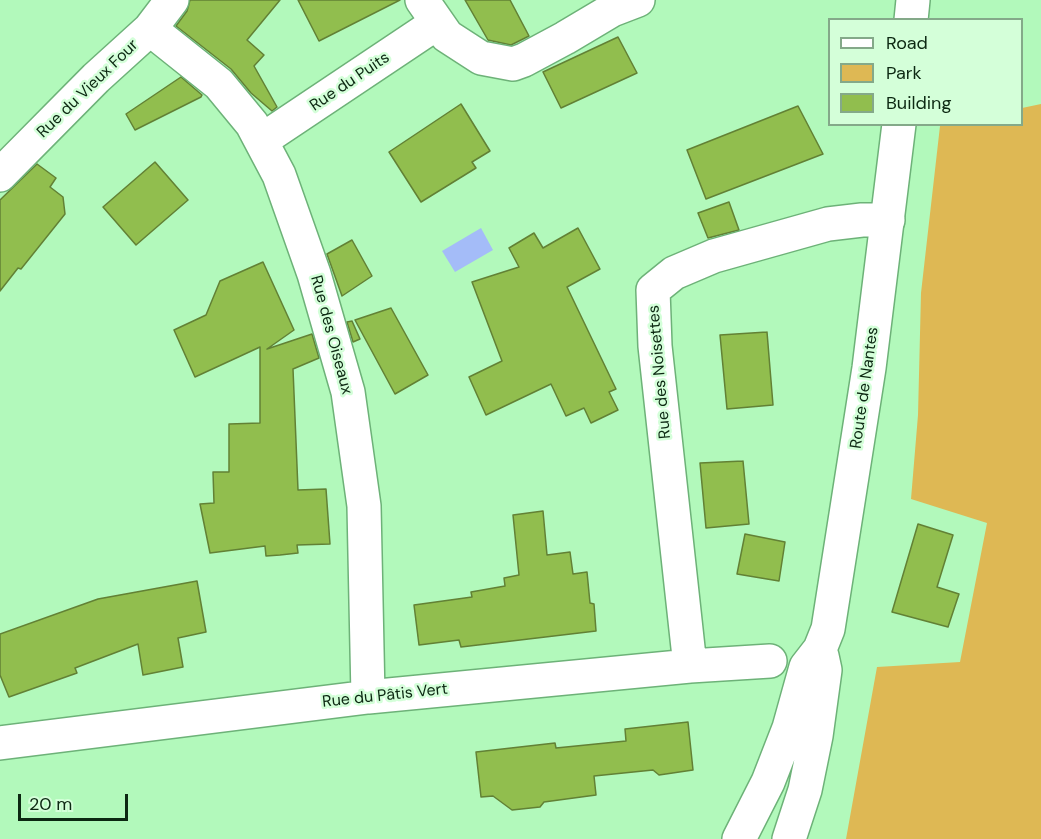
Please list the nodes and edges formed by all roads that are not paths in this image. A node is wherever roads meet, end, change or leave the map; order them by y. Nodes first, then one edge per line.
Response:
1 (172, 0) edge
2 (638, 0) edge
3 (913, 0) edge
4 (429, 11) edge
5 (911, 18) edge
6 (150, 29) junction
7 (899, 126) edge
8 (262, 140) junction
9 (0, 175) edge
10 (888, 220) junction
11 (820, 649) junction
12 (770, 661) dead end
13 (690, 666) junction
14 (368, 697) junction
15 (0, 742) edge
16 (739, 839) edge
17 (789, 839) edge

1 - 6 street, Rue du Vieux Four
2 - 4 street
3 - 5 street
4 - 8 street, Rue du Puits
6 - 8 street, Rue des Oiseaux
6 - 9 street, Rue du Vieux Four
7 - 10 street, Route de Nantes
8 - 14 street, Rue des Oiseaux
10 - 11 street, Route de Nantes
10 - 13 street, Rue des Noisettes
11 - 16 street, Route de Nantes
11 - 17 street, Route de Nantes
12 - 13 street, Rue du Pâtis Vert
13 - 14 street, Rue du Pâtis Vert
14 - 15 street, Rue du Pâtis Vert

